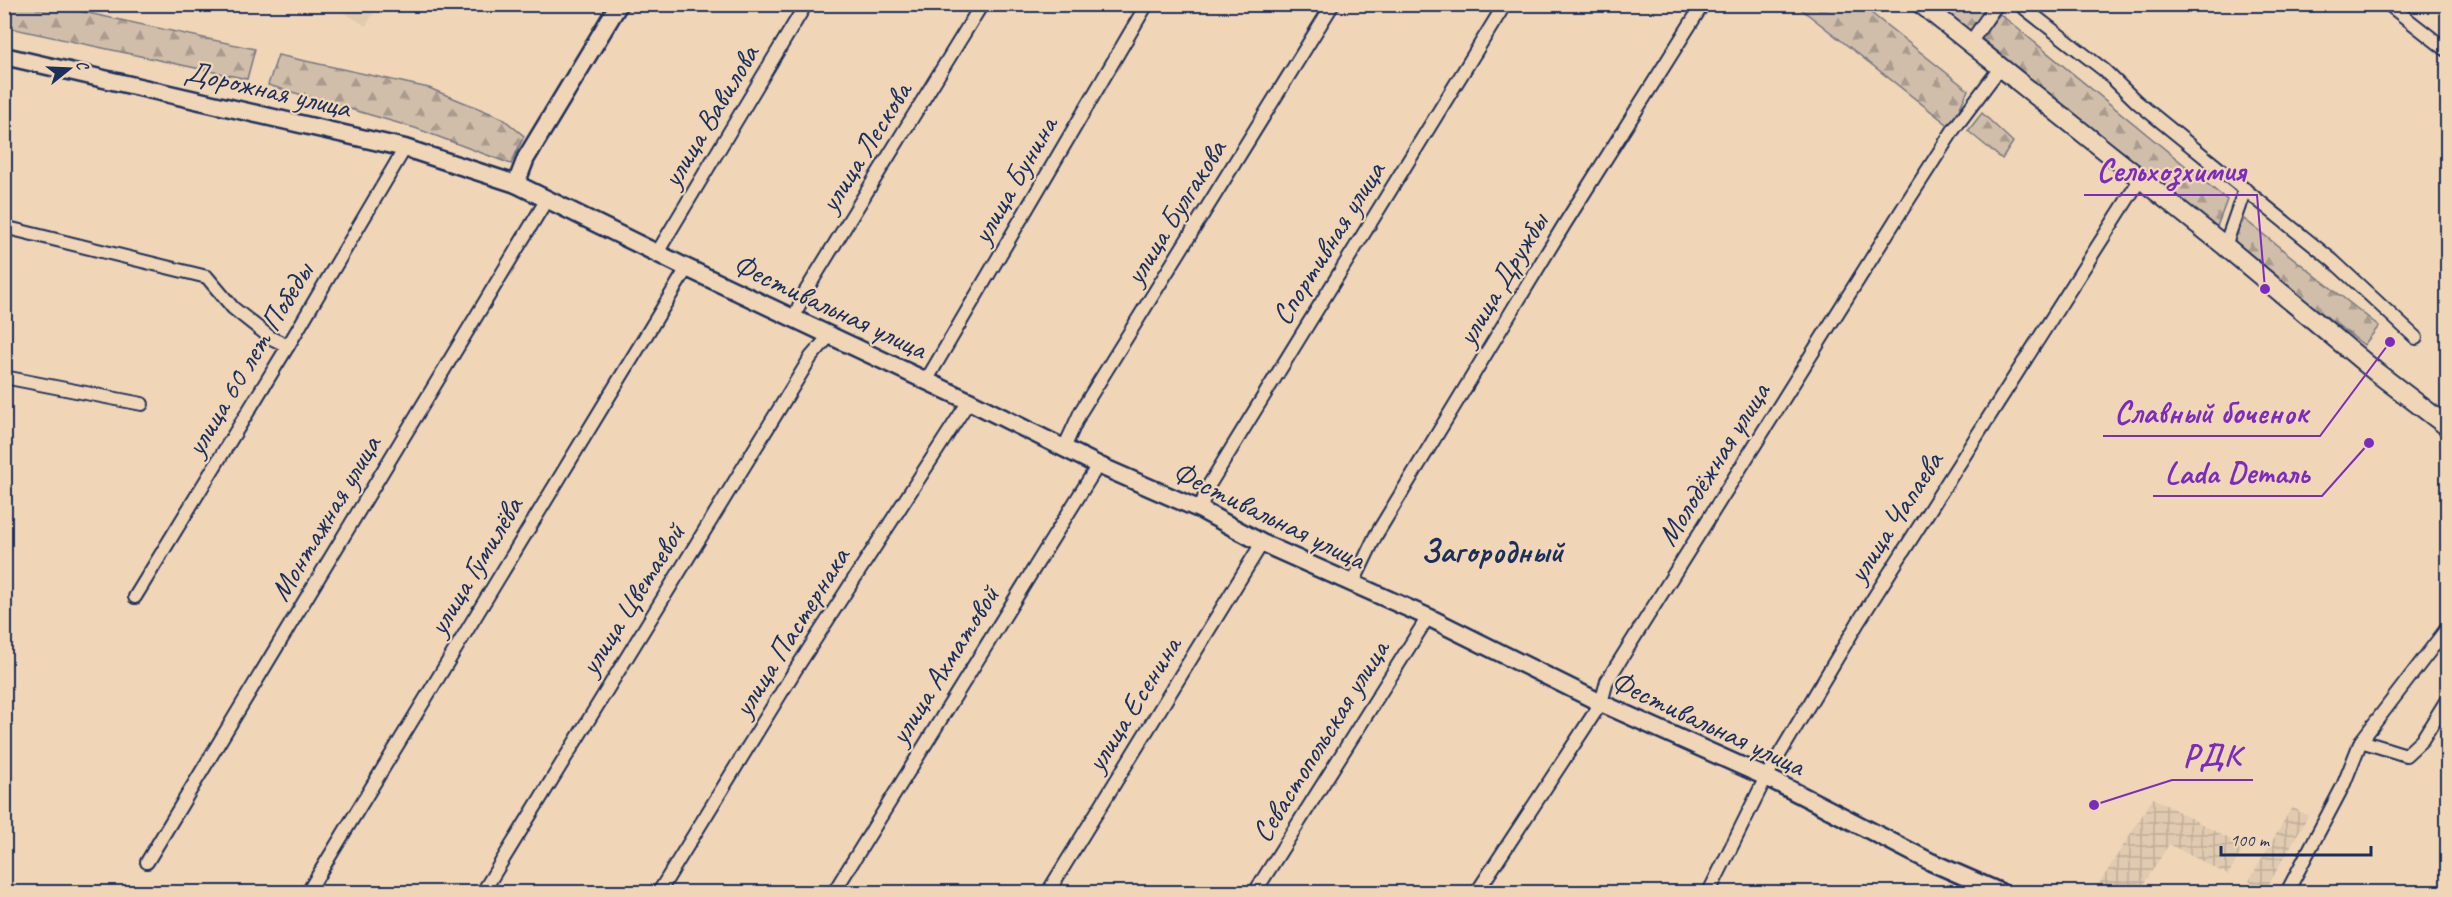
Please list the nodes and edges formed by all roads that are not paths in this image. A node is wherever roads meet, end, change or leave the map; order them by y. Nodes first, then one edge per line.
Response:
1 (619, 4) edge
2 (806, 4) edge
3 (982, 4) edge
4 (1147, 4) edge
5 (1333, 4) edge
6 (1505, 4) edge
7 (1703, 4) edge
8 (1922, 4) edge
9 (1997, 4) edge
10 (2018, 4) edge
11 (2388, 4) edge
12 (1970, 43) junction
13 (2448, 51) edge
14 (4, 56) edge
15 (2000, 68) junction
16 (405, 148) junction
17 (2141, 178) junction
18 (516, 184) junction
19 (2246, 189) junction
20 (547, 199) junction
21 (4, 227) edge
22 (2225, 246) junction
23 (657, 253) junction
24 (687, 268) junction
25 (794, 318) junction
26 (830, 335) junction
27 (2416, 338) dead end
28 (288, 346) junction
29 (4, 377) edge
30 (926, 381) junction
31 (969, 401) junction
32 (142, 404) dead end
33 (2448, 427) edge
34 (1064, 448) junction
35 (1098, 465) junction
36 (1201, 510) junction
37 (1262, 543) junction
38 (1352, 585) junction
39 (135, 597) dead end
40 (1428, 617) junction
41 (2448, 627) edge
42 (2448, 698) edge
43 (1601, 703) junction
44 (2361, 741) junction
45 (1766, 777) junction
46 (147, 862) dead end
47 (308, 892) edge
48 (483, 892) edge
49 (659, 892) edge
50 (834, 892) edge
51 (1048, 892) edge
52 (1255, 892) edge
53 (1477, 892) edge
54 (1708, 892) edge
55 (2000, 892) edge
56 (2287, 892) edge

1 - 18 street
2 - 23 street, улица Вавилова
3 - 25 street, улица Лескова
4 - 30 street, улица Бунина
5 - 34 street, улица Булгакова
6 - 36 street, Спортивная улица
7 - 38 street, улица Дружбы
8 - 12 main road
9 - 12 street
10 - 19 street
11 - 13 street
12 - 15 main road
14 - 16 street, Дорожная улица
15 - 17 main road
15 - 43 street, Молодёжная улица
16 - 18 street, Дорожная улица
16 - 28 street, улица 60 лет Победы
17 - 22 main road
17 - 45 street, улица Чапаева
18 - 20 street, Фестивальная улица
19 - 22 street
19 - 27 street
20 - 23 street, Фестивальная улица
20 - 46 street, Монтажная улица
21 - 28 street
22 - 33 main road
23 - 24 street, Фестивальная улица
24 - 25 street, Фестивальная улица
24 - 47 street, улица Гумилёва
25 - 26 street, Фестивальная улица
26 - 30 street, Фестивальная улица
26 - 48 street, улица Цветаевой
28 - 39 street, улица 60 лет Победы
29 - 32 street
30 - 31 street, Фестивальная улица
31 - 34 street, Фестивальная улица
31 - 49 street, улица Пастернака
34 - 35 street, Фестивальная улица
35 - 36 street, Фестивальная улица
35 - 50 street, улица Ахматовой
36 - 37 street, Фестивальная улица
37 - 38 street, Фестивальная улица
37 - 51 street, улица Есенина
38 - 40 street, Фестивальная улица
40 - 43 street, Фестивальная улица
40 - 52 street, Севастопольская улица
41 - 44 street
42 - 44 street
43 - 45 street, Фестивальная улица
43 - 53 street, Молодёжная улица
44 - 56 street
45 - 54 street, улица Чапаева
45 - 55 street, Фестивальная улица

